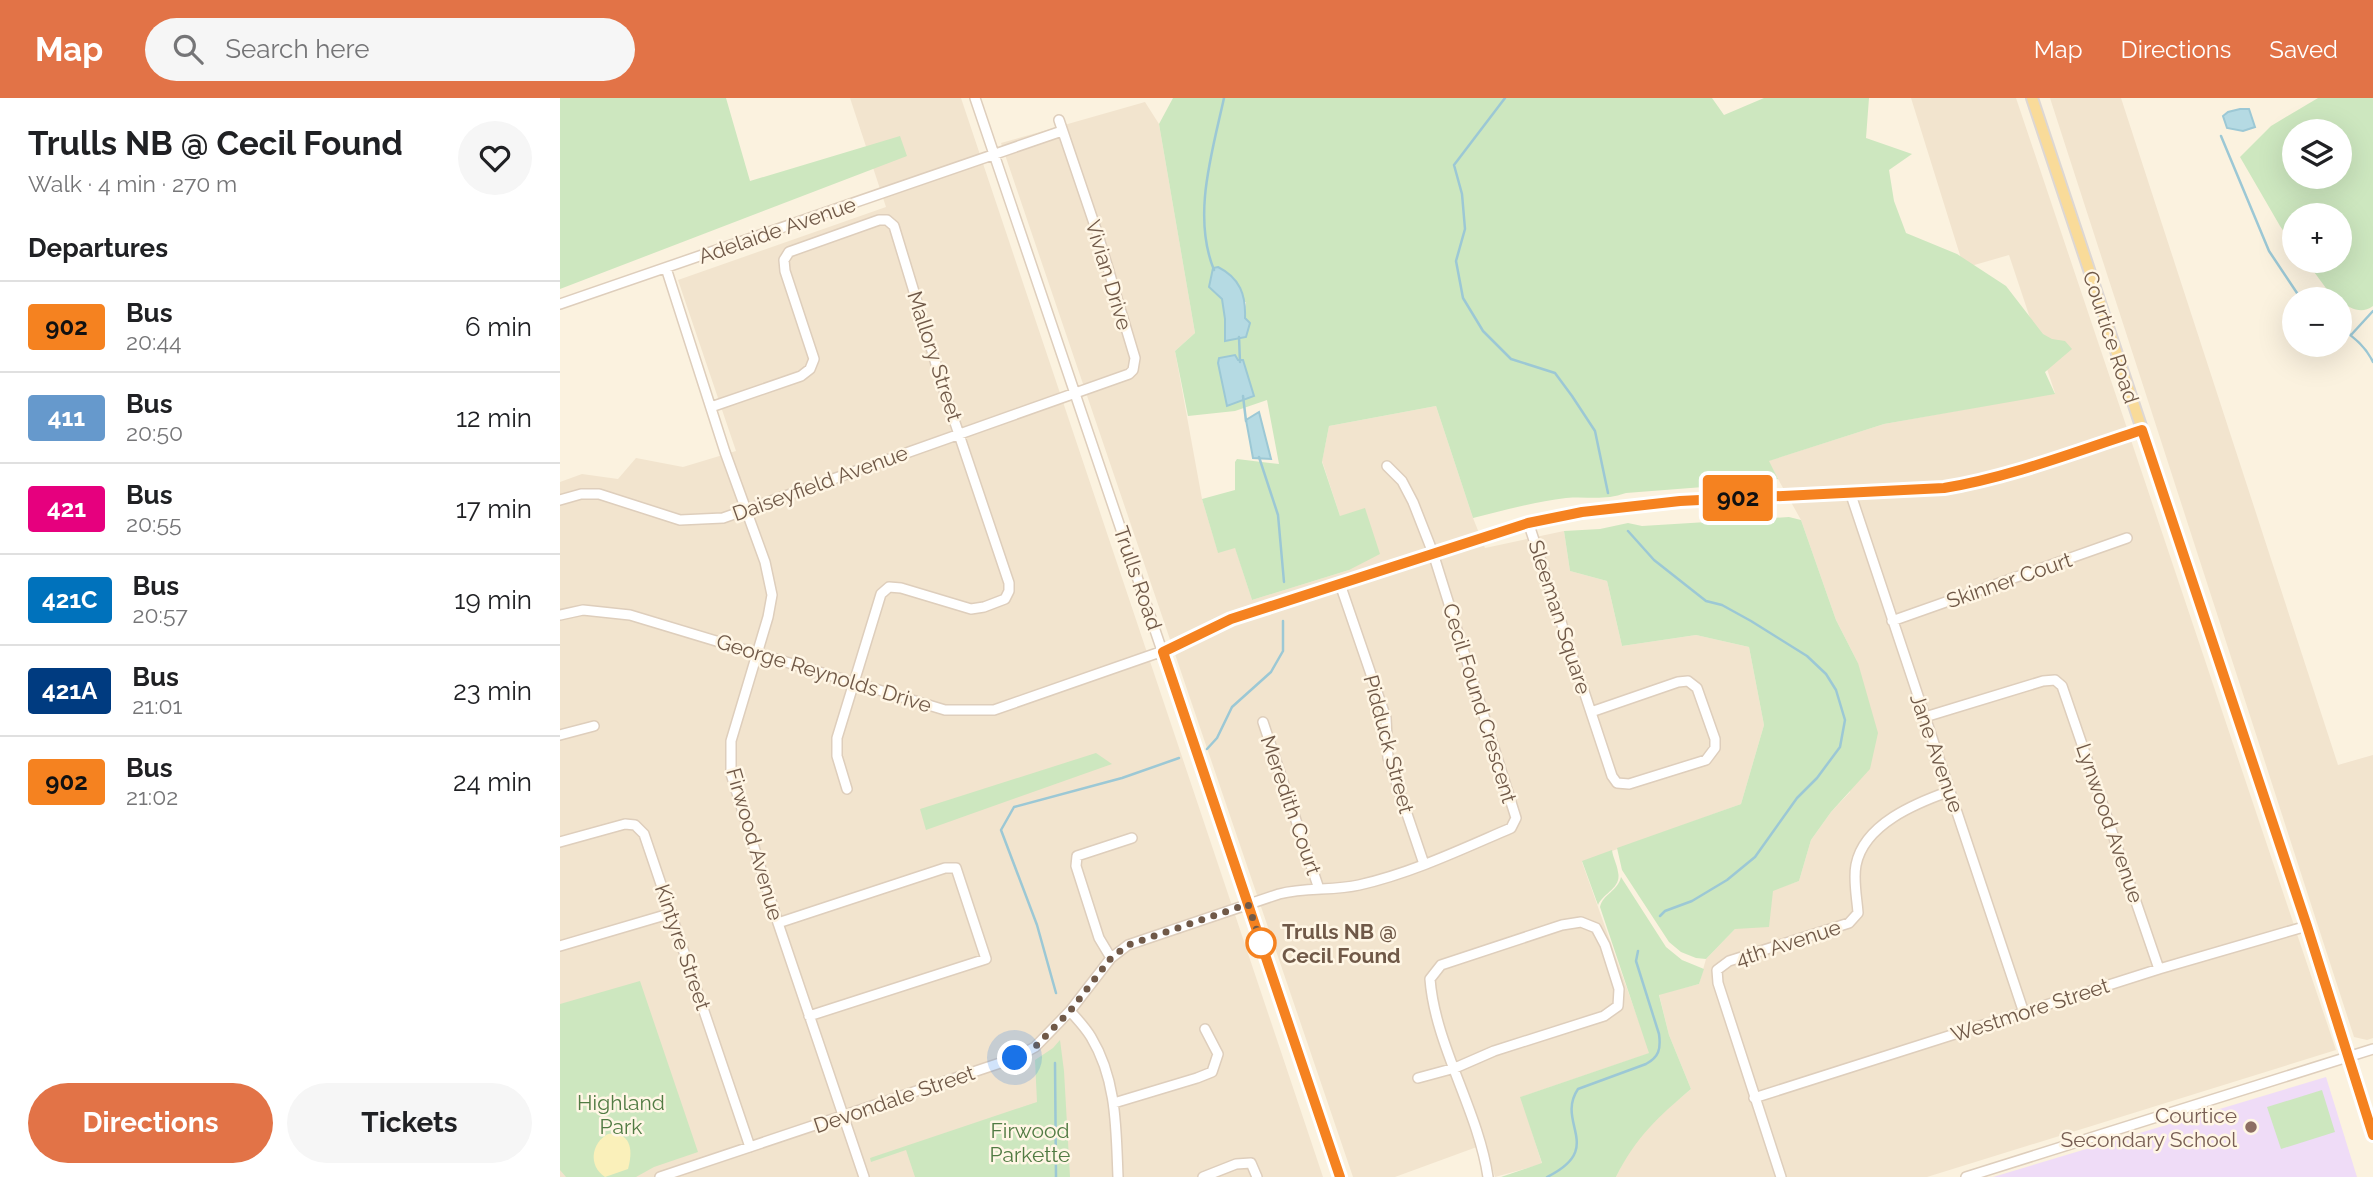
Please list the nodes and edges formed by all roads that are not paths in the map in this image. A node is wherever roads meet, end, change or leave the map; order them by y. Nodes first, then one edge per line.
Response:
1 (975, 98) edge
2 (2032, 98) edge
3 (1059, 120) dead end
4 (1062, 131) junction
5 (993, 155) junction
6 (666, 268) junction
7 (560, 304) edge
8 (1075, 392) junction
9 (711, 407) junction
10 (2142, 430) junction
11 (960, 433) junction
12 (1387, 466) dead end
13 (1850, 492) junction
14 (560, 500) edge
15 (746, 509) junction
16 (1528, 523) junction
17 (2127, 538) dead end
18 (1433, 553) junction
19 (1340, 584) junction
20 (560, 615) edge
21 (1892, 621) junction
22 (756, 652) junction
23 (1163, 652) junction
24 (855, 684) junction
25 (1591, 712) junction
26 (1925, 717) junction
27 (1263, 722) dead end
28 (594, 726) dead end
29 (560, 735) edge
30 (847, 789) dead end
31 (1951, 791) junction
32 (1132, 838) dead end
33 (560, 842) edge
34 (1424, 864) junction
35 (1319, 889) junction
36 (1248, 904) junction
37 (672, 913) junction
38 (778, 923) junction
39 (2307, 926) junction
40 (560, 946) edge
41 (1111, 958) junction
42 (2159, 969) junction
43 (1070, 1011) junction
44 (2024, 1013) junction
45 (809, 1016) junction
46 (1205, 1029) dead end
47 (2373, 1049) edge
48 (2349, 1057) junction
49 (1455, 1068) junction
50 (1419, 1078) dead end
51 (1754, 1098) junction
52 (1114, 1103) junction
53 (844, 1117) junction
54 (2373, 1135) edge
55 (750, 1147) junction
56 (660, 1177) edge
57 (864, 1177) edge
58 (1118, 1177) edge
59 (1203, 1177) edge
60 (1257, 1177) edge
61 (1340, 1177) edge
62 (1488, 1177) edge
63 (1781, 1177) edge
64 (1966, 1177) edge

1 - 5 street, Trulls Road
2 - 10 main road, Courtice Road
3 - 4 street, Vivian Drive
4 - 5 street, Adelaide Avenue
4 - 8 street, Vivian Drive
5 - 6 street, Adelaide Avenue
5 - 8 street, Trulls Road
6 - 7 street, Adelaide Avenue
6 - 9 street, Firwood Avenue
8 - 11 street, Daiseyfield Avenue
8 - 23 street, Trulls Road
9 - 11 street, Mallory Street
9 - 15 street, Firwood Avenue
10 - 13 street, George Reynolds Drive
10 - 39 main road, Courtice Road
11 - 15 street, Daiseyfield Avenue
11 - 24 street, Mallory Street
12 - 18 street, Cecil Found Crescent
13 - 16 street, George Reynolds Drive
13 - 21 street, Jane Avenue
14 - 15 street, Daiseyfield Avenue
15 - 22 street, Firwood Avenue
16 - 18 street, George Reynolds Drive
16 - 25 street, Sleeman Square
17 - 21 street, Skinner Court
18 - 19 street, George Reynolds Drive
18 - 34 street, Cecil Found Crescent
19 - 23 street, George Reynolds Drive
19 - 34 street, Pidduck Street
20 - 22 street, George Reynolds Drive
21 - 26 street, Jane Avenue
22 - 24 street, George Reynolds Drive
22 - 38 street, Firwood Avenue
23 - 24 street, George Reynolds Drive
23 - 36 street, Trulls Road
24 - 30 street
25 - 25 street, Sleeman Square
26 - 31 street, Jane Avenue
26 - 42 street, Lynwood Avenue
27 - 35 street, Meredith Court
28 - 29 street
31 - 44 street, Jane Avenue
31 - 51 street, 4th Avenue
32 - 41 street
33 - 37 street, Kintyre Street
34 - 35 street, Cecil Found Crescent
35 - 36 street, Cecil Found Crescent
36 - 41 street, Devondale Street
36 - 61 street, Trulls Road
37 - 40 street
37 - 55 street, Kintyre Street
38 - 45 street, Firwood Avenue
38 - 45 street
39 - 42 street, Westmore Street
39 - 48 main road, Courtice Road
41 - 43 street, Devondale Street
42 - 44 street, Westmore Street
43 - 52 street
43 - 53 street, Devondale Street
44 - 51 street, Westmore Street
45 - 53 street, Firwood Avenue
46 - 52 street
47 - 48 street
48 - 54 main road, Courtice Road
48 - 64 street
49 - 49 street
49 - 50 street
49 - 62 street
51 - 63 street, 4th Avenue
52 - 58 street
53 - 55 street, Devondale Street
53 - 57 street, Firwood Avenue
55 - 56 street, Devondale Street
59 - 60 street

